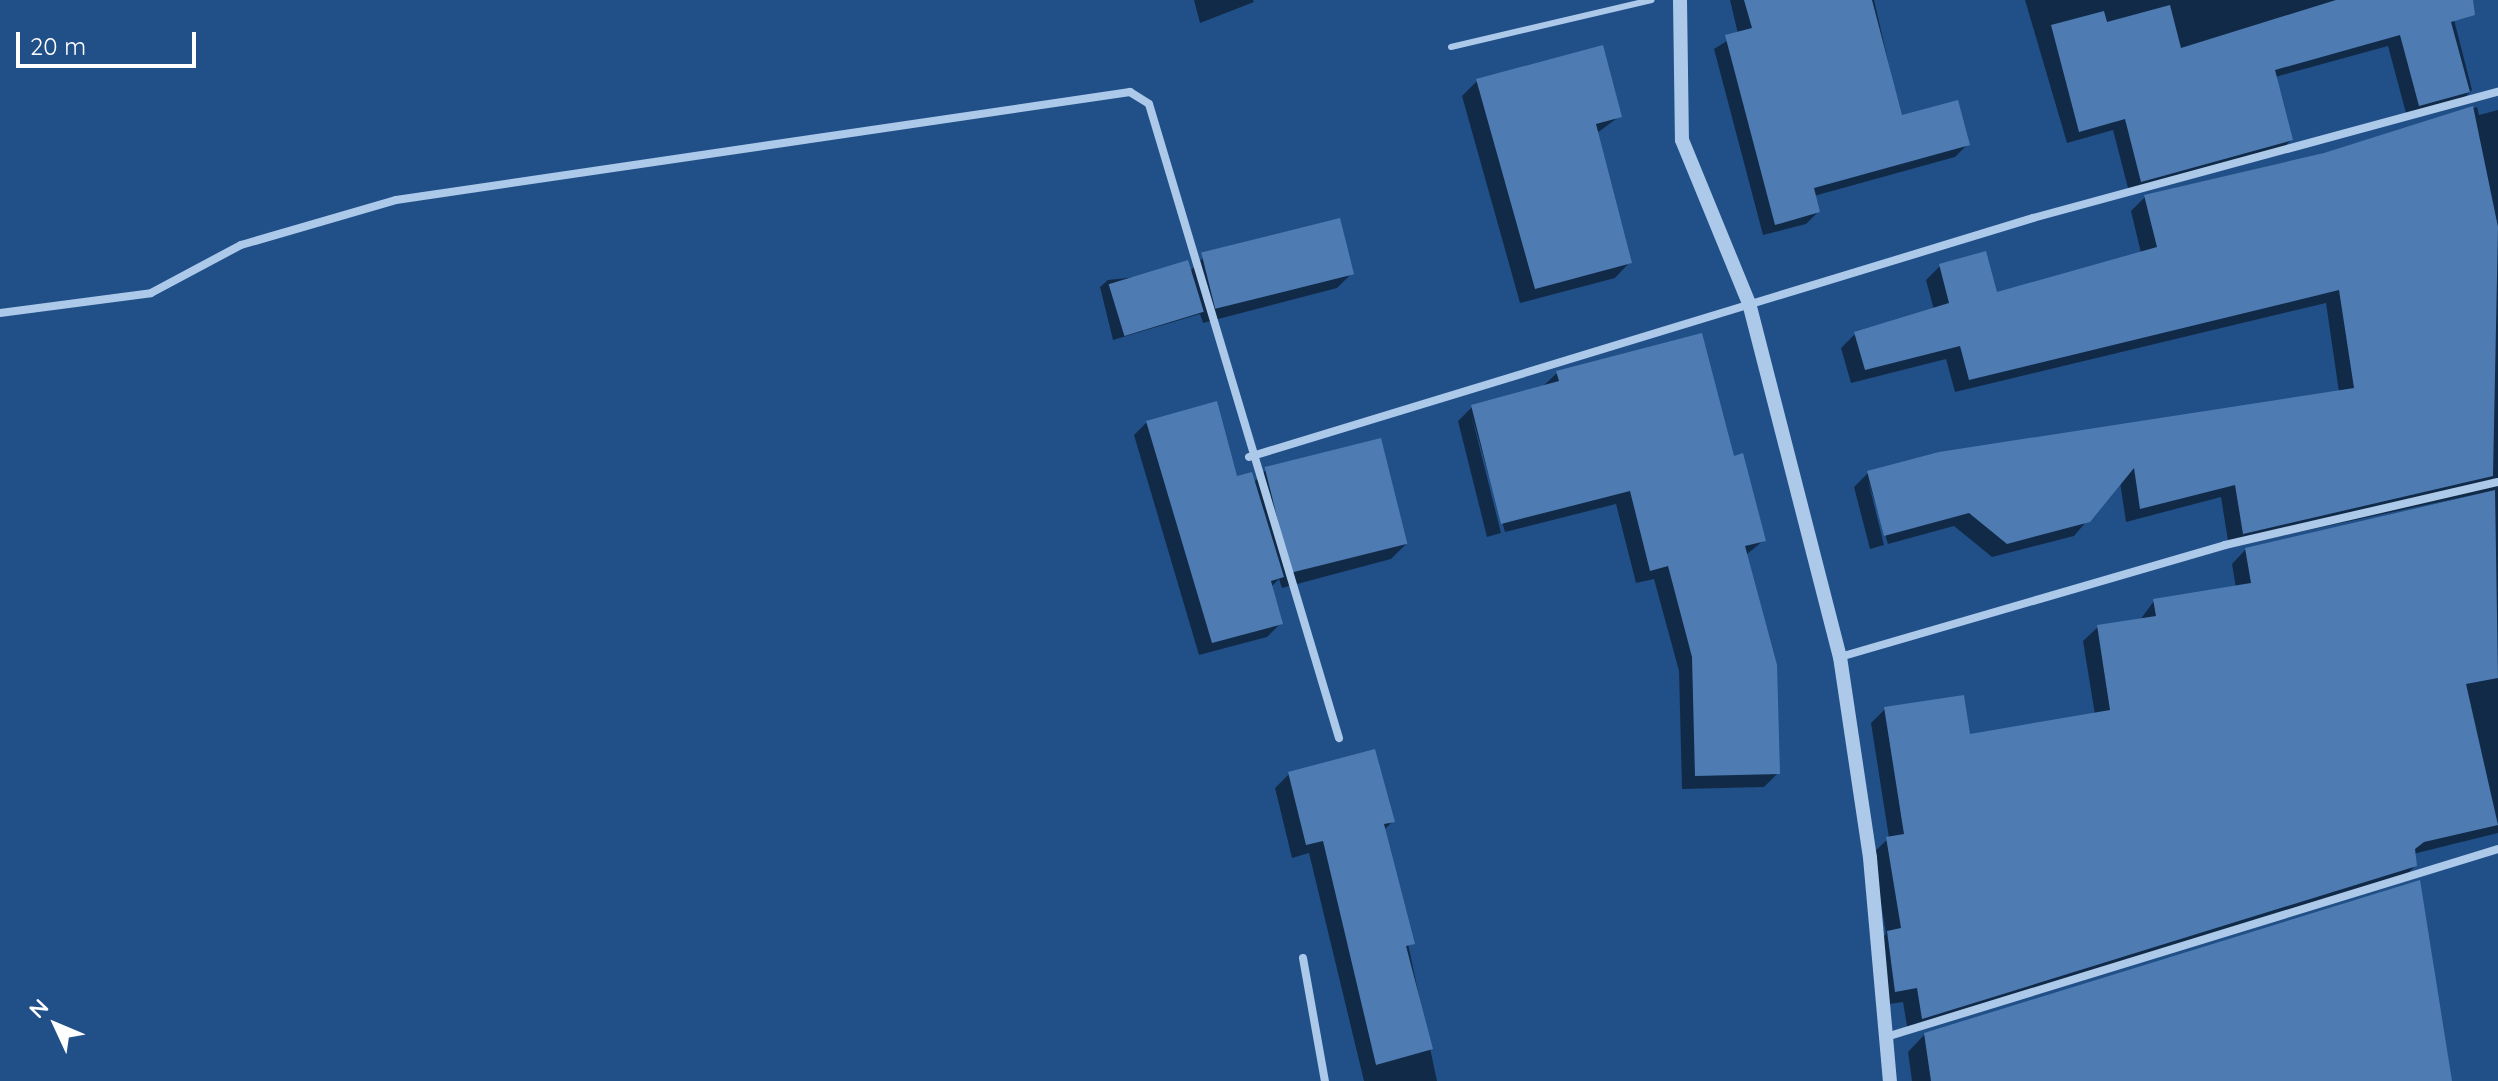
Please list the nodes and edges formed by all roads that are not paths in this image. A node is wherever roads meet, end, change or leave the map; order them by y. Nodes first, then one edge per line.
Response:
1 (1652, 0) edge
2 (1680, 0) edge
3 (1451, 47) dead end
4 (2498, 92) edge
5 (1749, 303) junction
6 (0, 313) edge
7 (1249, 457) junction
8 (2498, 482) edge
9 (1840, 657) junction
10 (1339, 738) dead end
11 (2498, 849) edge
12 (1303, 958) dead end
13 (1886, 1037) junction
14 (1325, 1081) edge
15 (1890, 1081) edge

1 - 3 lane
2 - 5 street
4 - 5 street
5 - 7 street
5 - 9 street
6 - 7 street
7 - 10 street
8 - 9 street
9 - 13 street
11 - 13 street
12 - 14 street
13 - 15 street

